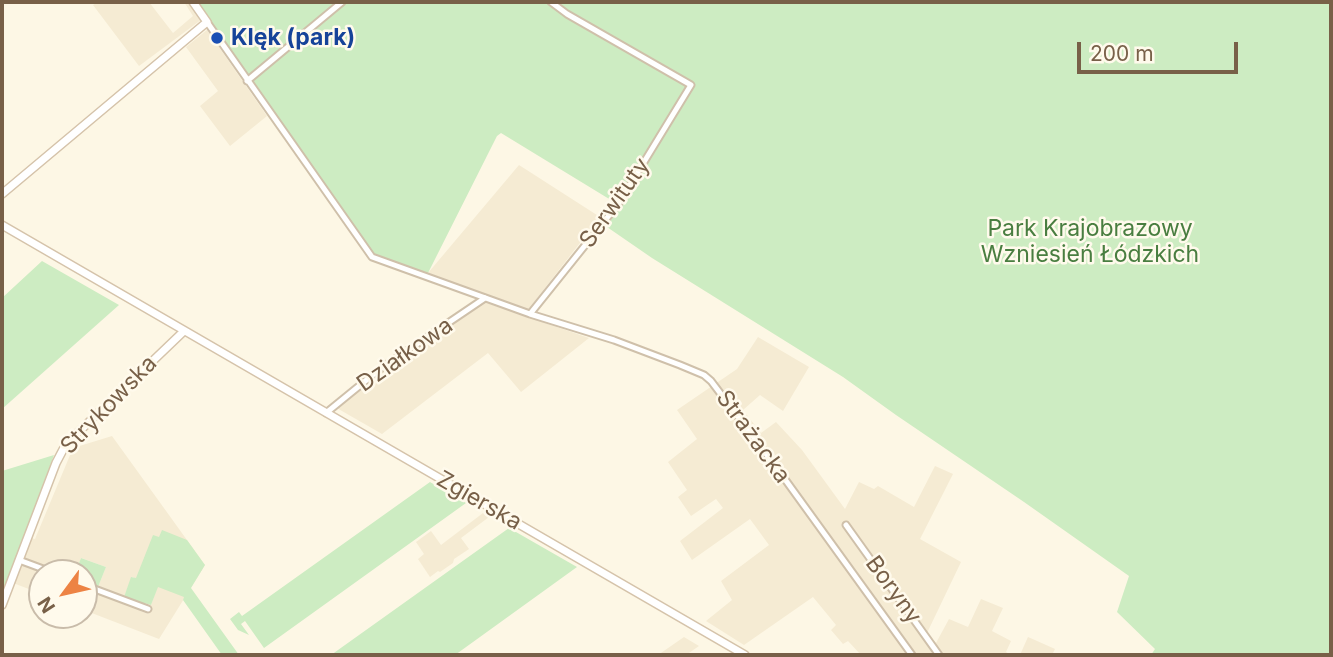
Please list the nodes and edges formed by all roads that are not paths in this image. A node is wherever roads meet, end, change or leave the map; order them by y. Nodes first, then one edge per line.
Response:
1 (193, 2) edge
2 (342, 2) edge
3 (551, 2) edge
4 (206, 22) junction
5 (247, 81) junction
6 (2, 194) edge
7 (2, 225) edge
8 (485, 298) junction
9 (530, 314) junction
10 (184, 331) junction
11 (326, 413) junction
12 (846, 526) dead end
13 (19, 560) junction
14 (28, 563) edge
15 (98, 589) edge
16 (2, 605) edge
17 (148, 609) dead end
18 (745, 655) edge
19 (912, 655) edge
20 (939, 655) edge

1 - 4 main road
2 - 5 street
3 - 9 street, Serwituty
4 - 5 street, Strażacka
4 - 6 main road
5 - 8 street, Strażacka
7 - 10 main road, Zgierska
8 - 9 street, Strażacka
8 - 11 street, Działkowa
9 - 19 street, Strażacka
10 - 11 main road, Zgierska
10 - 13 main road, Strykowska
11 - 18 main road, Zgierska
12 - 20 street, Boryny
13 - 14 street
13 - 16 main road, Strykowska
15 - 17 street

